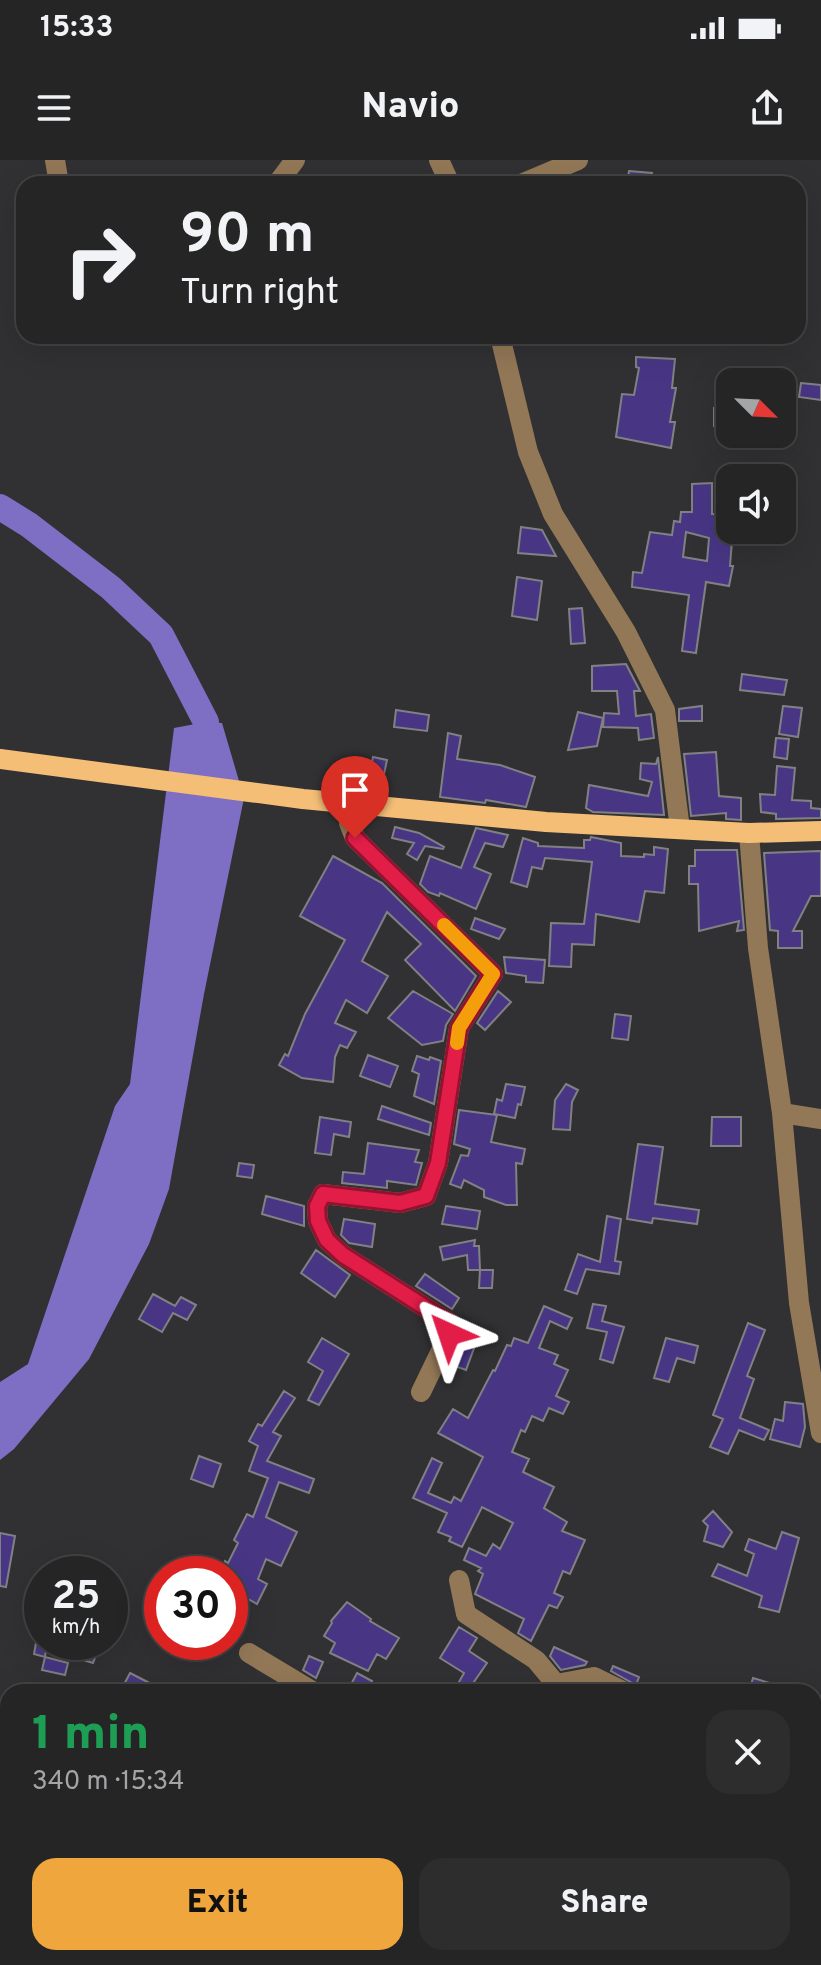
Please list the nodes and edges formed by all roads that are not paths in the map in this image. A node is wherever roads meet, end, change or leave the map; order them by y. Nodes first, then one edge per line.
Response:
1 (578, 160) edge
2 (540, 176) edge
3 (502, 344) edge
4 (0, 759) edge
5 (356, 803) junction
6 (680, 829) junction
7 (821, 831) edge
8 (749, 833) junction
9 (782, 1113) junction
10 (821, 1119) edge
11 (421, 1392) dead end
12 (821, 1433) edge
13 (459, 1580) dead end
14 (249, 1653) dead end
15 (301, 1684) edge
16 (551, 1684) edge
17 (568, 1684) edge
18 (608, 1684) edge

1 - 2 street
3 - 6 street
4 - 5 main road
5 - 6 main road
5 - 11 street
6 - 8 main road
7 - 8 main road
8 - 9 street
9 - 10 street
9 - 12 street
13 - 16 street
14 - 15 street
17 - 18 street

